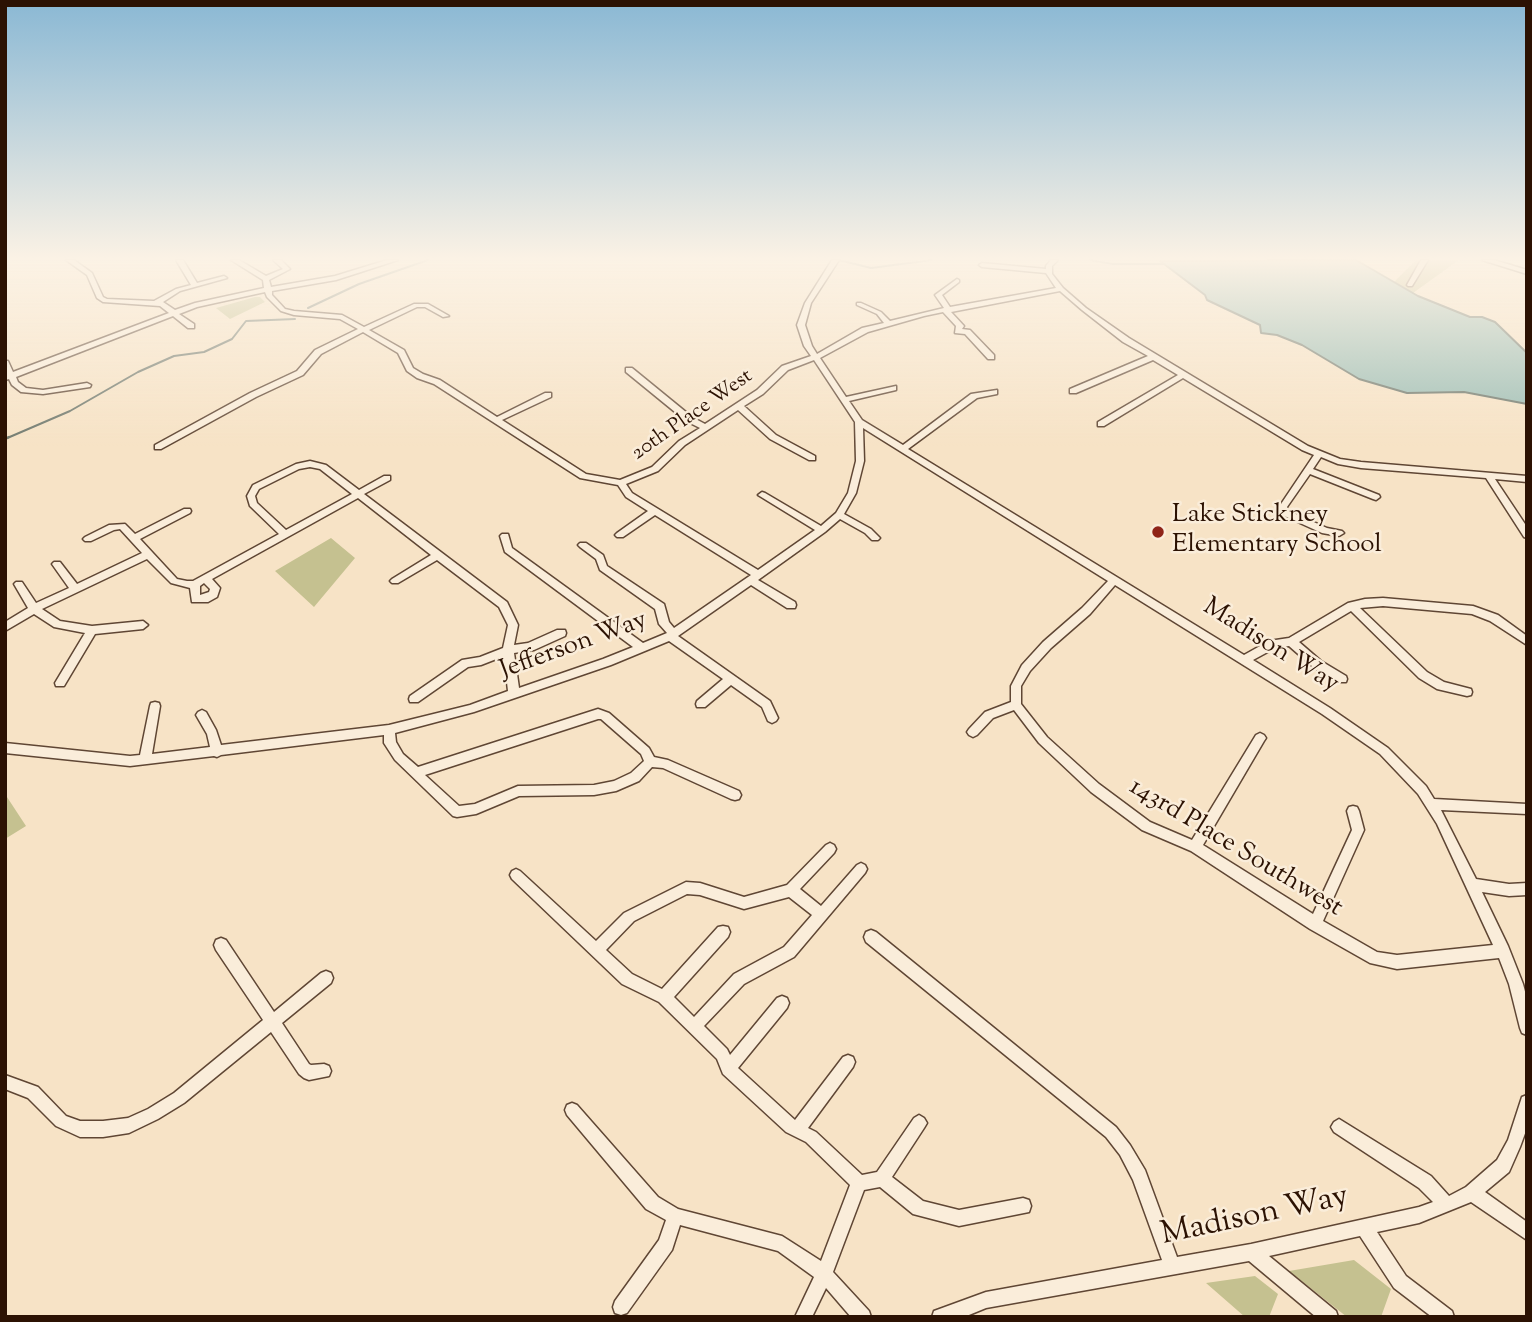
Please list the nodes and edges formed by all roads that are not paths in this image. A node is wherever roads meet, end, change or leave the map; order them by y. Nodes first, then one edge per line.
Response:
1 (148, 322) edge
2 (185, 322) edge
3 (347, 322) edge
4 (379, 322) edge
5 (801, 322) edge
6 (887, 322) edge
7 (957, 322) edge
8 (1103, 322) edge
9 (191, 326) dead end
10 (363, 329) junction
11 (814, 356) junction
12 (991, 357) dead end
13 (1153, 357) junction
14 (5, 363) edge
15 (629, 370) dead end
16 (1183, 375) junction
17 (8, 377) edge
18 (87, 385) dead end
19 (893, 388) dead end
20 (1073, 391) dead end
21 (994, 392) dead end
22 (548, 395) dead end
23 (844, 400) junction
24 (739, 406) junction
25 (496, 420) junction
26 (859, 422) junction
27 (1101, 424) dead end
28 (705, 427) junction
29 (158, 447) dead end
30 (903, 449) junction
31 (1319, 454) junction
32 (811, 458) dead end
33 (1308, 470) junction
34 (1489, 476) junction
35 (387, 478) dead end
36 (1527, 479) edge
37 (621, 483) junction
38 (357, 494) junction
39 (762, 495) dead end
40 (1376, 497) dead end
41 (187, 510) dead end
42 (654, 511) junction
43 (839, 514) junction
44 (821, 530) junction
45 (1339, 533) dead end
46 (285, 534) junction
47 (1527, 534) edge
48 (620, 535) dead end
49 (505, 536) dead end
50 (134, 538) junction
51 (875, 538) dead end
52 (88, 540) dead end
53 (583, 545) dead end
54 (149, 554) junction
55 (438, 555) junction
56 (57, 564) dead end
57 (755, 578) junction
58 (1114, 580) junction
59 (396, 581) dead end
60 (19, 584) dead end
61 (75, 589) junction
62 (791, 606) dead end
63 (1352, 606) junction
64 (34, 609) junction
65 (143, 625) dead end
66 (5, 627) edge
67 (92, 630) junction
68 (561, 633) dead end
69 (671, 635) junction
70 (1527, 641) edge
71 (1291, 642) junction
72 (642, 648) junction
73 (508, 650) junction
74 (1245, 660) junction
75 (730, 678) junction
76 (1342, 679) dead end
77 (60, 683) dead end
78 (1467, 692) dead end
79 (514, 694) junction
80 (414, 699) dead end
81 (701, 704) dead end
82 (1016, 705) junction
83 (155, 706) dead end
84 (202, 715) dead end
85 (772, 718) dead end
86 (389, 730) junction
87 (973, 732) dead end
88 (1260, 738) dead end
89 (5, 748) edge
90 (217, 752) junction
91 (145, 760) junction
92 (650, 762) junction
93 (415, 773) junction
94 (734, 795) dead end
95 (1432, 804) junction
96 (1527, 808) edge
97 (1353, 811) dead end
98 (1195, 846) junction
99 (830, 849) dead end
100 (861, 869) dead end
101 (516, 875) dead end
102 (1473, 885) junction
103 (1527, 889) edge
104 (791, 890) junction
105 (822, 915) junction
106 (1315, 924) junction
107 (723, 932) dead end
108 (871, 937) dead end
109 (221, 945) dead end
110 (596, 950) junction
111 (1503, 951) junction
112 (326, 978) dead end
113 (664, 997) junction
114 (782, 1003) dead end
115 (271, 1023) junction
116 (694, 1027) junction
117 (1527, 1028) edge
118 (848, 1062) dead end
119 (728, 1069) junction
120 (324, 1072) dead end
121 (5, 1082) edge
122 (1527, 1101) edge
123 (572, 1110) dead end
124 (919, 1123) dead end
125 (1339, 1127) dead end
126 (797, 1130) junction
127 (883, 1179) junction
128 (859, 1184) junction
129 (1472, 1193) junction
130 (1447, 1205) junction
131 (1023, 1206) dead end
132 (675, 1216) junction
133 (1363, 1226) junction
134 (1527, 1233) edge
135 (1251, 1252) junction
136 (1172, 1266) junction
137 (824, 1274) junction
138 (621, 1307) dead end
139 (803, 1317) edge
140 (863, 1317) edge
141 (940, 1317) edge
142 (1330, 1317) edge
143 (1446, 1317) edge

1 - 17 street
2 - 9 street
3 - 10 street
4 - 10 street
5 - 11 street
6 - 11 street, 20th Place West
7 - 12 street
8 - 13 street
10 - 25 street
10 - 29 street
11 - 23 street
11 - 24 street, 20th Place West
13 - 16 street
13 - 20 street
14 - 17 street
15 - 28 street
16 - 27 street
16 - 31 street
17 - 18 street
19 - 23 street
21 - 30 street
22 - 25 street
23 - 26 street
24 - 28 street, 20th Place West
24 - 32 street
25 - 37 street
26 - 30 street, Madison Way
26 - 43 street, Jefferson Way
28 - 37 street, 20th Place West
30 - 58 street, Madison Way
31 - 33 street
31 - 34 street
33 - 40 street
33 - 45 street
34 - 36 street
34 - 47 street
35 - 38 street
37 - 42 street
38 - 46 street
38 - 46 street
38 - 55 street
39 - 44 street
41 - 50 street
42 - 48 street
42 - 57 street
43 - 44 street, Jefferson Way
43 - 51 street
44 - 57 street, Jefferson Way
46 - 54 street
49 - 72 street
50 - 52 street
50 - 54 street
53 - 69 street
54 - 61 street
55 - 59 street
55 - 73 street
56 - 61 street
57 - 62 street
57 - 69 street, Jefferson Way
58 - 74 street, Madison Way
58 - 82 street
60 - 64 street
61 - 64 street
63 - 70 street
63 - 71 street
63 - 78 street
64 - 66 street
64 - 67 street
65 - 67 street
67 - 77 street
68 - 73 street
69 - 72 street, Jefferson Way
69 - 75 street
71 - 74 street
71 - 76 street
72 - 79 street, Jefferson Way
73 - 79 street
73 - 80 street
74 - 95 street, Madison Way
75 - 81 street
75 - 85 street
79 - 86 street, Jefferson Way
82 - 87 street
82 - 98 street, 143rd Place Southwest
83 - 91 street
84 - 90 street
86 - 90 street, Jefferson Way
86 - 93 street
88 - 98 street
89 - 91 street, Jefferson Way
90 - 91 street, Jefferson Way
92 - 93 street
92 - 93 street
92 - 94 street
95 - 96 street
95 - 102 street, Madison Way
97 - 106 street
98 - 106 street, 143rd Place Southwest
99 - 104 street
100 - 105 street
101 - 110 street
102 - 103 street
102 - 111 street, Madison Way
104 - 105 street
104 - 110 street
105 - 116 street
106 - 111 street, 143rd Place Southwest
107 - 113 street
108 - 136 street
109 - 115 street
110 - 113 street
111 - 117 street, Madison Way
112 - 115 street
113 - 116 street
114 - 119 street
115 - 120 street
115 - 121 street
116 - 119 street
118 - 126 street
119 - 126 street
122 - 129 street, Madison Way
123 - 132 street
124 - 127 street
125 - 130 street
126 - 128 street
127 - 128 street
127 - 131 street
128 - 137 street
129 - 130 street, Madison Way
129 - 134 street
130 - 133 street, Madison Way
132 - 137 street
132 - 138 street
133 - 135 street, Madison Way
133 - 143 street
135 - 136 street, Madison Way
135 - 142 street
136 - 141 street, Madison Way
137 - 139 street
137 - 140 street

